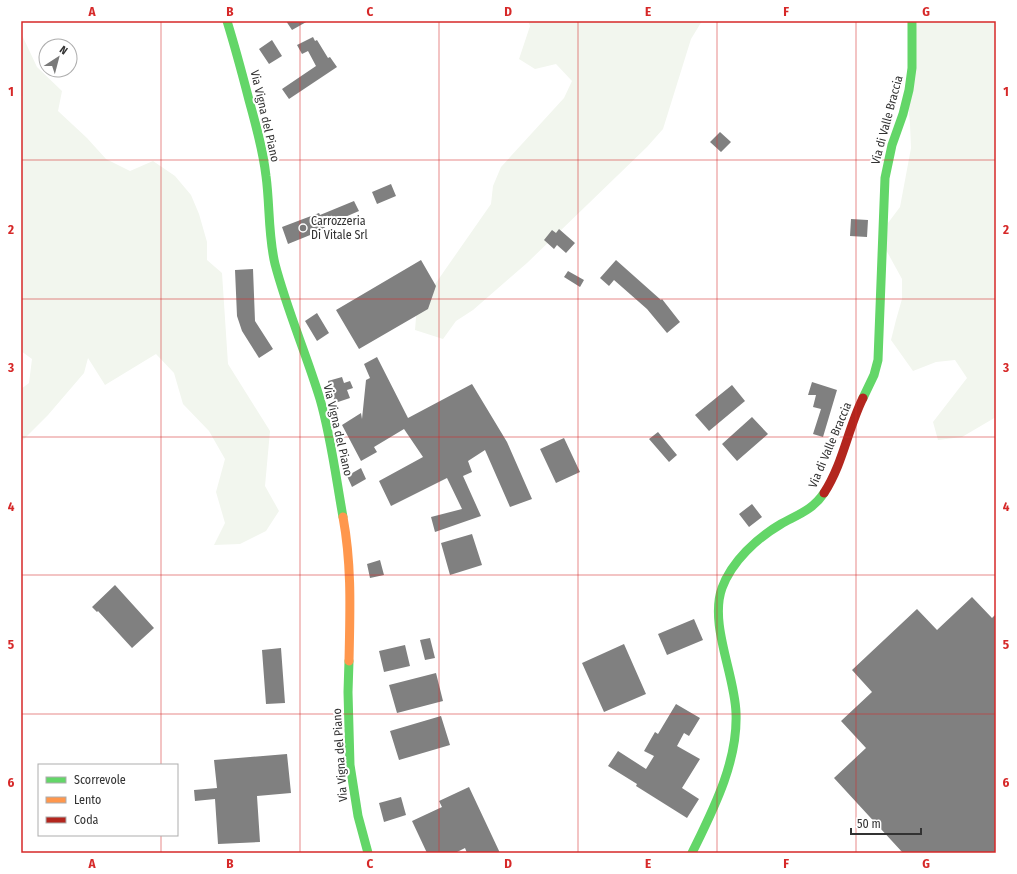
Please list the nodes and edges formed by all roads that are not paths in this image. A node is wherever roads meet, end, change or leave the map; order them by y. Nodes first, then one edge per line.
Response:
1 (227, 21) edge
2 (912, 21) edge
3 (368, 853) edge
4 (692, 853) edge

1 - 3 street, Via Vigna del Piano
2 - 4 street, Via di Valle Braccia

